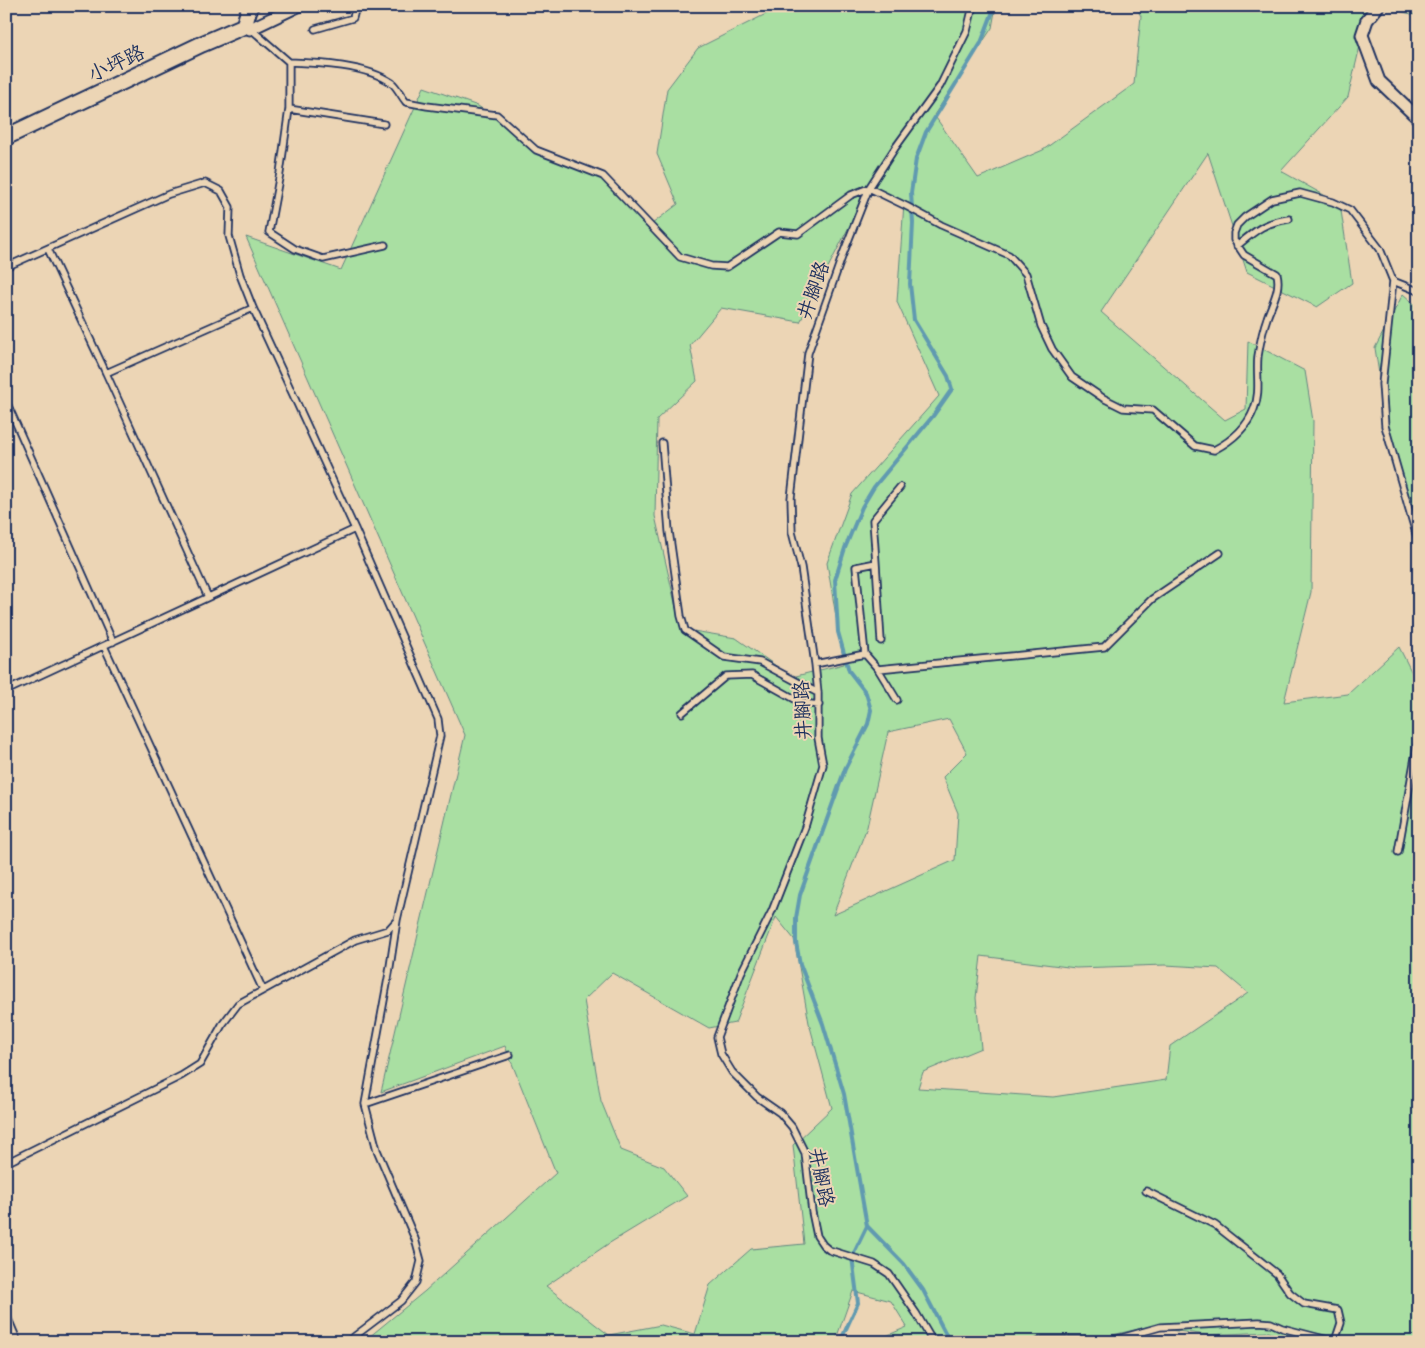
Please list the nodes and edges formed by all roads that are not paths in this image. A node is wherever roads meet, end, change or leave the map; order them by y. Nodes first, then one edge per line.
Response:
1 (250, 6) edge
2 (298, 6) edge
3 (356, 6) edge
4 (973, 6) edge
5 (1378, 6) edge
6 (247, 28) junction
7 (315, 29) dead end
8 (289, 62) junction
9 (289, 109) junction
10 (1419, 119) edge
11 (384, 124) dead end
12 (6, 137) edge
13 (869, 188) junction
14 (1289, 219) dead end
15 (385, 245) dead end
16 (1237, 246) junction
17 (48, 249) junction
18 (6, 267) edge
19 (1393, 280) junction
20 (1419, 289) edge
21 (253, 308) junction
22 (106, 373) junction
23 (6, 401) edge
24 (662, 443) dead end
25 (900, 487) dead end
26 (355, 529) junction
27 (1419, 544) edge
28 (1220, 553) dead end
29 (876, 563) junction
30 (208, 597) junction
31 (881, 641) dead end
32 (113, 642) junction
33 (104, 646) junction
34 (865, 654) junction
35 (815, 664) junction
36 (878, 669) junction
37 (6, 691) edge
38 (818, 693) junction
39 (897, 700) dead end
40 (818, 705) junction
41 (682, 713) dead end
42 (1419, 736) edge
43 (1398, 852) dead end
44 (397, 920) junction
45 (263, 990) junction
46 (510, 1055) dead end
47 (365, 1104) junction
48 (6, 1163) edge
49 (1146, 1191) dead end
50 (6, 1314) edge
51 (18, 1342) edge
52 (347, 1342) edge
53 (933, 1342) edge
54 (1038, 1342) edge
55 (1336, 1342) edge

1 - 6 street
2 - 6 street, 小坪路
3 - 7 lane
4 - 13 lane, 井腳路
5 - 10 street
6 - 8 lane
6 - 12 street, 小坪路
8 - 9 lane
8 - 13 lane
9 - 11 lane
9 - 15 lane
13 - 16 lane
13 - 35 lane, 井腳路
14 - 16 lane
16 - 19 lane
17 - 18 lane
17 - 21 lane
17 - 22 lane
19 - 20 lane
19 - 27 lane
21 - 22 lane
21 - 26 lane
22 - 30 lane
23 - 32 lane
24 - 38 lane
25 - 29 lane
26 - 30 lane
26 - 44 lane
28 - 36 lane
29 - 31 lane
29 - 34 lane
30 - 32 lane
32 - 33 lane
33 - 37 lane
33 - 45 lane
34 - 35 lane
34 - 36 lane
35 - 38 lane, 井腳路
36 - 39 lane
38 - 40 lane, 井腳路
40 - 41 lane
40 - 53 lane, 井腳路
42 - 43 lane
44 - 45 lane
44 - 47 lane
45 - 48 lane
46 - 47 lane
47 - 52 lane
49 - 55 lane
50 - 51 lane
54 - 55 lane

